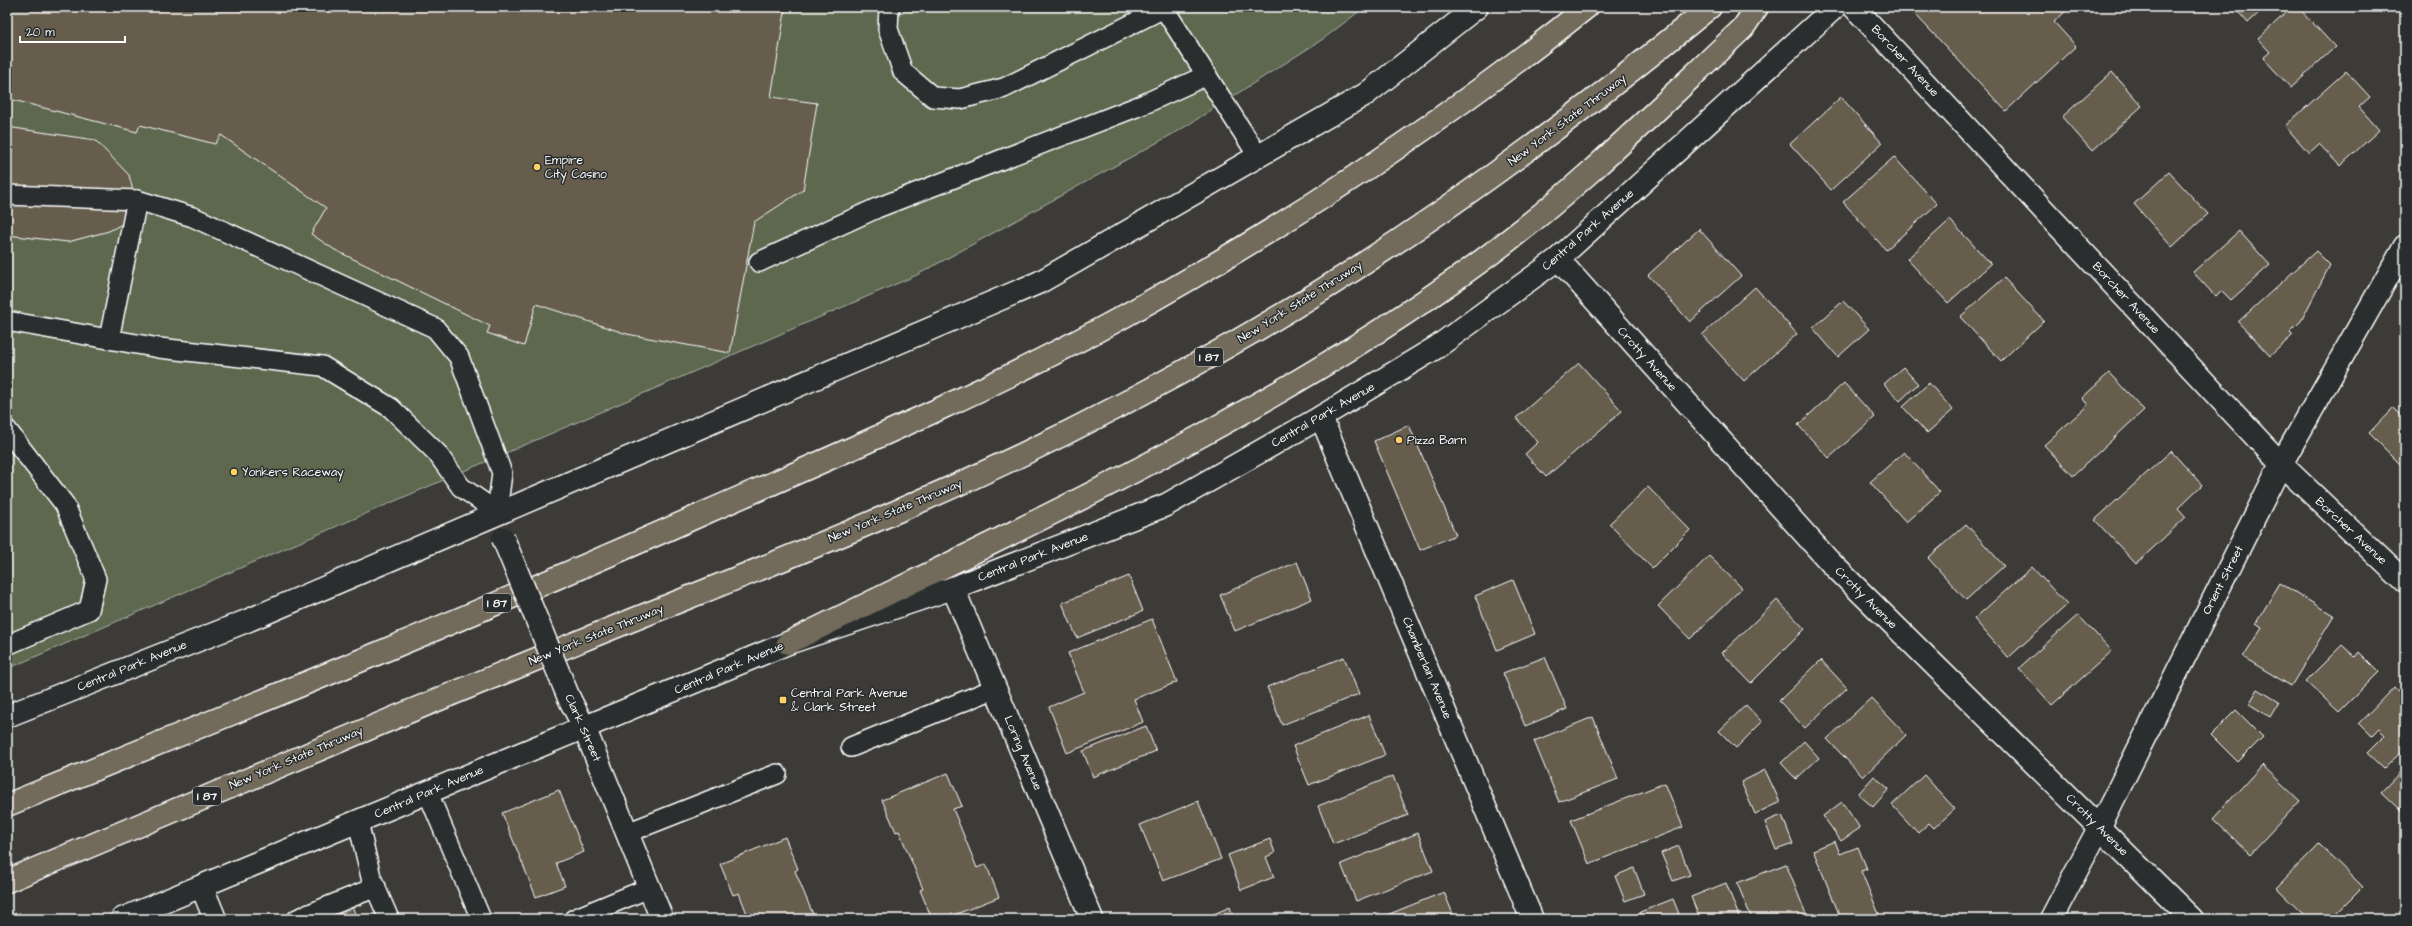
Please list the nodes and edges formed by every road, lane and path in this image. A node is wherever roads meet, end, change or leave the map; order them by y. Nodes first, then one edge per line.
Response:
1 (889, 7) edge
2 (1477, 7) edge
3 (1587, 7) edge
4 (1710, 7) edge
5 (1757, 7) edge
6 (1835, 7) edge
7 (1854, 7) edge
8 (1164, 8) edge
9 (1207, 75) junction
10 (1258, 156) junction
11 (7, 194) edge
12 (137, 200) junction
13 (2405, 246) edge
14 (1558, 259) junction
15 (759, 262) dead end
16 (7, 321) edge
17 (110, 339) junction
18 (1321, 417) junction
19 (7, 430) edge
20 (2280, 464) junction
21 (497, 512) junction
22 (2405, 582) edge
23 (953, 588) junction
24 (788, 643) junction
25 (7, 646) edge
26 (996, 688) junction
27 (7, 716) edge
28 (584, 727) junction
29 (851, 747) dead end
30 (777, 774) dead end
31 (428, 793) junction
32 (7, 805) edge
33 (358, 822) junction
34 (2099, 828) junction
35 (627, 832) junction
36 (7, 881) edge
37 (202, 887) junction
38 (376, 887) junction
39 (649, 888) junction
40 (2049, 918) edge
41 (123, 919) edge
42 (215, 919) edge
43 (297, 919) edge
44 (389, 919) edge
45 (481, 919) edge
46 (574, 919) edge
47 (662, 919) edge
48 (1092, 919) edge
49 (1532, 919) edge
50 (2192, 919) edge

1 - 8 lane
2 - 10 street, Central Park Avenue
3 - 32 highway, I 87
4 - 36 highway, New York State Thruway / I 87
5 - 24 highway
6 - 14 street, Central Park Avenue
7 - 20 street, Borcher Avenue
8 - 9 lane
9 - 10 lane
9 - 15 lane
10 - 21 street, Central Park Avenue
11 - 12 lane
12 - 17 lane
12 - 21 lane
13 - 20 street, Orient Street
14 - 18 street, Central Park Avenue
14 - 34 street, Crotty Avenue
16 - 17 lane
17 - 21 lane
18 - 23 street, Central Park Avenue
18 - 49 street, Chamberlain Avenue
19 - 25 lane
20 - 22 street, Borcher Avenue
20 - 34 street, Orient Street
21 - 27 street, Central Park Avenue
21 - 28 street, Clark Street, bridge
23 - 24 street, Central Park Avenue
23 - 26 street, Loring Avenue
24 - 28 street, Central Park Avenue
26 - 29 lane
26 - 48 street, Loring Avenue
28 - 31 street, Central Park Avenue
28 - 35 street, Clark Street
30 - 35 lane
31 - 33 street, Central Park Avenue
31 - 45 lane
33 - 37 street, Central Park Avenue
33 - 38 lane
34 - 40 street, Orient Street
34 - 50 street, Crotty Avenue
35 - 39 street, Clark Street
37 - 41 street, Central Park Avenue
37 - 42 street
38 - 43 lane
38 - 44 lane
39 - 46 lane
39 - 47 street, Clark Street

